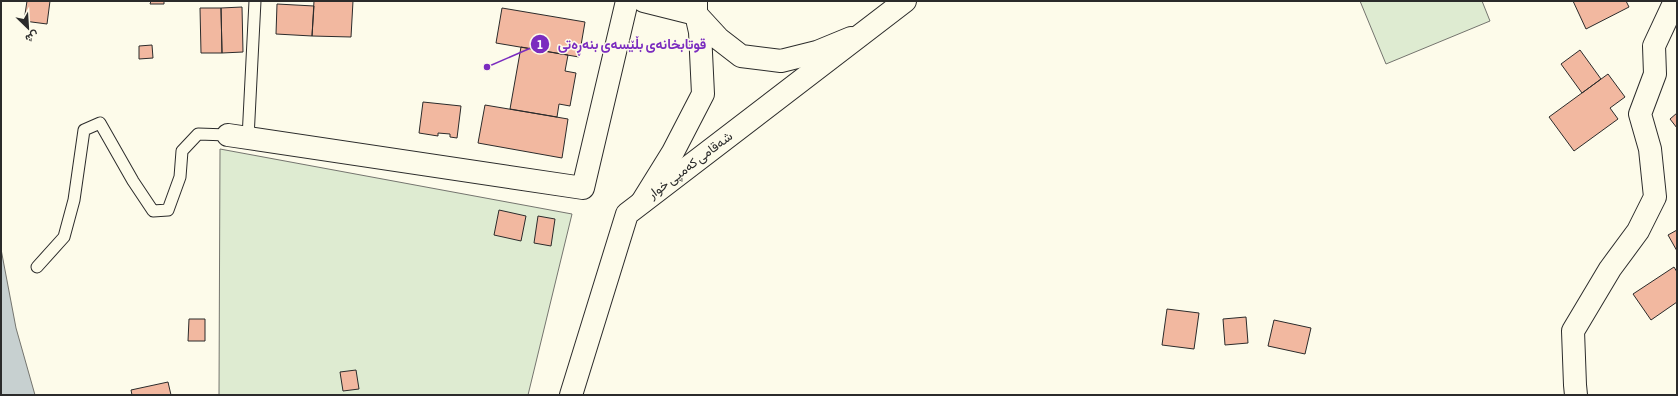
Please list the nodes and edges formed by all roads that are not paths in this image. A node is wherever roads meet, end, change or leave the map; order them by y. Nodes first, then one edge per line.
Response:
1 (255, 1) edge
2 (627, 1) edge
3 (644, 1) edge
4 (905, 1) edge
5 (1675, 1) edge
6 (696, 7) edge
7 (862, 34) junction
8 (238, 136) junction
9 (642, 202) junction
10 (37, 267) dead end
11 (571, 395) edge
12 (1576, 395) edge

1 - 8 lane
2 - 8 street
3 - 6 street
4 - 7 street, شەقامی کەمپی خوار
5 - 12 street
6 - 7 street
6 - 9 street
7 - 9 street, شەقامی کەمپی خوار
8 - 10 lane
9 - 11 street, شەقامی کەمپی خوار

